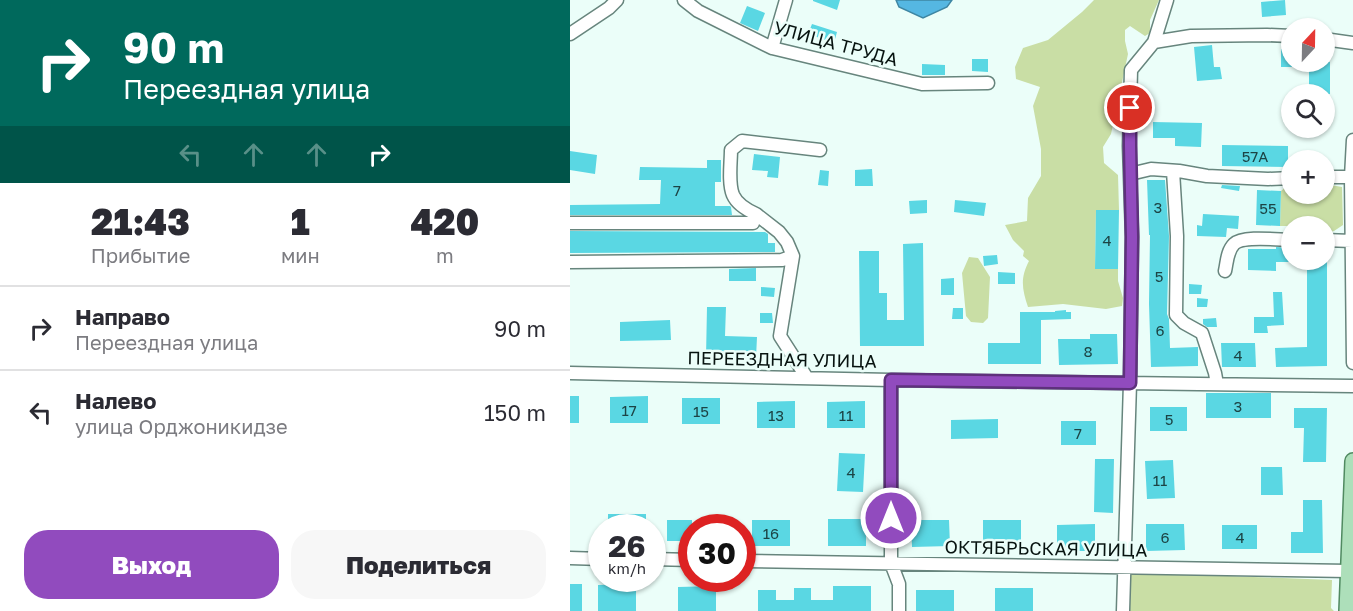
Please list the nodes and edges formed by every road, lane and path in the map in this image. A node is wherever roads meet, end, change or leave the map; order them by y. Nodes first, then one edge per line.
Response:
1 (617, 0) edge
2 (684, 0) edge
3 (786, 0) edge
4 (1167, 0) edge
5 (570, 34) edge
6 (1281, 36) edge
7 (1335, 41) edge
8 (1154, 42) junction
9 (1353, 44) edge
10 (772, 48) junction
11 (988, 84) dead end
12 (1353, 140) edge
13 (820, 150) dead end
14 (1173, 171) junction
15 (1130, 174) junction
16 (1335, 177) edge
17 (1351, 177) junction
18 (1281, 178) edge
19 (756, 214) junction
20 (570, 223) edge
21 (1281, 240) edge
22 (1335, 240) edge
23 (1352, 240) edge
24 (793, 256) junction
25 (570, 262) edge
26 (1224, 271) dead end
27 (1353, 310) edge
28 (1353, 363) edge
29 (570, 373) edge
30 (807, 378) junction
31 (891, 380) junction
32 (1130, 383) junction
33 (1217, 384) junction
34 (1353, 386) edge
35 (1353, 461) edge
36 (570, 558) edge
37 (588, 559) edge
38 (756, 561) edge
39 (891, 563) junction
40 (1124, 567) junction
41 (1348, 572) junction
42 (899, 611) edge
43 (1123, 611) edge
44 (1347, 611) edge

1 - 5 street
2 - 10 street, УЛИЦА ТРУДА
3 - 10 street
4 - 8 street
6 - 8 street
7 - 9 street
8 - 15 street
10 - 11 street, УЛИЦА ТРУДА
12 - 17 street
13 - 19 street
14 - 15 street
14 - 18 street
14 - 33 street
15 - 32 street
16 - 17 street
17 - 23 street
19 - 20 street
19 - 24 street
21 - 26 street
22 - 23 street
23 - 27 street
24 - 25 street
24 - 30 street
27 - 28 street
29 - 30 street, ПЕРЕЕЗДНАЯ УЛИЦА
30 - 31 street, ПЕРЕЕЗДНАЯ УЛИЦА
31 - 32 street, ПЕРЕЕЗДНАЯ УЛИЦА
31 - 39 street
32 - 33 street, ПЕРЕЕЗДНАЯ УЛИЦА
32 - 40 street
33 - 34 street, ПЕРЕЕЗДНАЯ УЛИЦА
35 - 41 main road
36 - 37 street
38 - 39 street, ОКТЯБРЬСКАЯ УЛИЦА
39 - 40 street, ОКТЯБРЬСКАЯ УЛИЦА
39 - 42 street
40 - 41 street, ОКТЯБРЬСКАЯ УЛИЦА
40 - 43 street
41 - 44 main road

